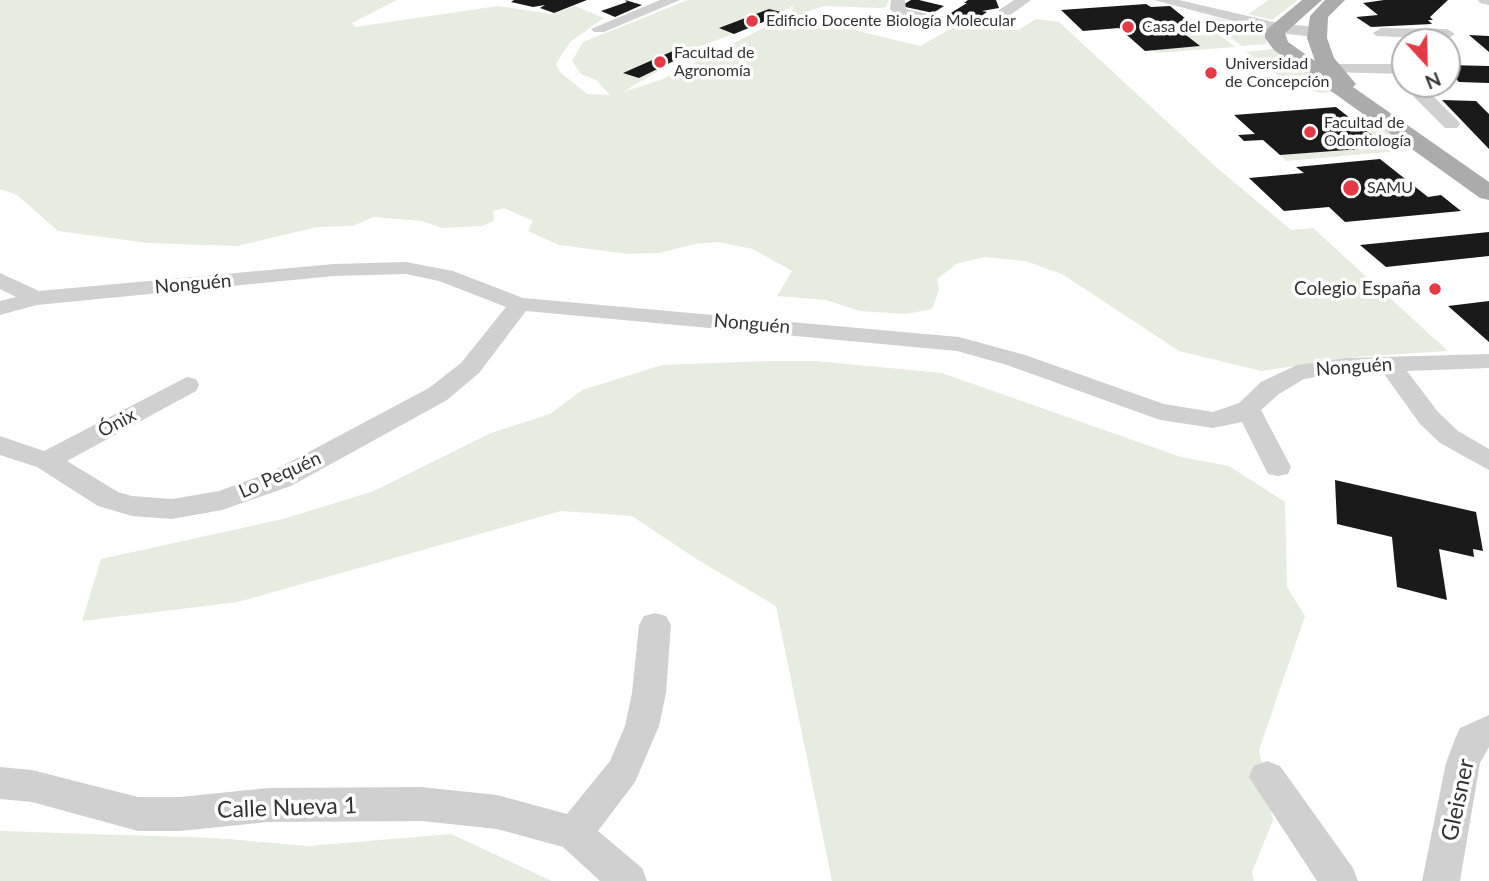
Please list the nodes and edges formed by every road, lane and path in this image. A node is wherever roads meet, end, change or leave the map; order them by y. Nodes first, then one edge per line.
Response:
1 (673, 0) edge
2 (898, 0) edge
3 (1024, 0) edge
4 (1161, 0) edge
5 (1182, 0) edge
6 (1313, 0) edge
7 (1336, 0) edge
8 (1004, 13) dead end
9 (1229, 16) junction
10 (950, 23) dead end
11 (1278, 28) junction
12 (598, 29) dead end
13 (1391, 33) edge
14 (1311, 37) junction
15 (1391, 47) edge
16 (1391, 67) edge
17 (1331, 69) junction
18 (1425, 98) edge
19 (1367, 104) junction
20 (1451, 124) dead end
21 (1489, 193) edge
22 (0, 280) edge
23 (36, 298) junction
24 (520, 304) junction
25 (0, 308) edge
26 (1489, 361) edge
27 (1389, 364) junction
28 (187, 386) dead end
29 (1248, 409) junction
30 (0, 445) edge
31 (47, 461) junction
32 (1489, 461) edge
33 (1278, 467) dead end
34 (655, 625) dead end
35 (1489, 730) edge
36 (1267, 777) dead end
37 (0, 783) edge
38 (574, 833) junction
39 (628, 881) edge
40 (1339, 881) edge
41 (1441, 881) edge

1 - 12 street
2 - 10 street
3 - 8 street
4 - 9 street
5 - 9 street
6 - 11 main road
7 - 14 main road
9 - 11 street
11 - 14 street
11 - 19 main road
13 - 15 street
14 - 17 main road
16 - 17 lane
17 - 19 main road
18 - 20 lane
19 - 21 main road
22 - 23 street
23 - 24 street, Nonguén
23 - 25 street
24 - 29 street, Nonguén
24 - 31 street, Lo Pequén
26 - 27 street, Nonguén
27 - 29 street, Nonguén
27 - 32 street
28 - 31 street, Ónix
29 - 33 street
30 - 31 street, Lo Pequén
34 - 38 street
35 - 41 street, Gleisner
36 - 40 street
37 - 38 street, Calle Nueva 1
38 - 39 street, Calle Nueva 1

